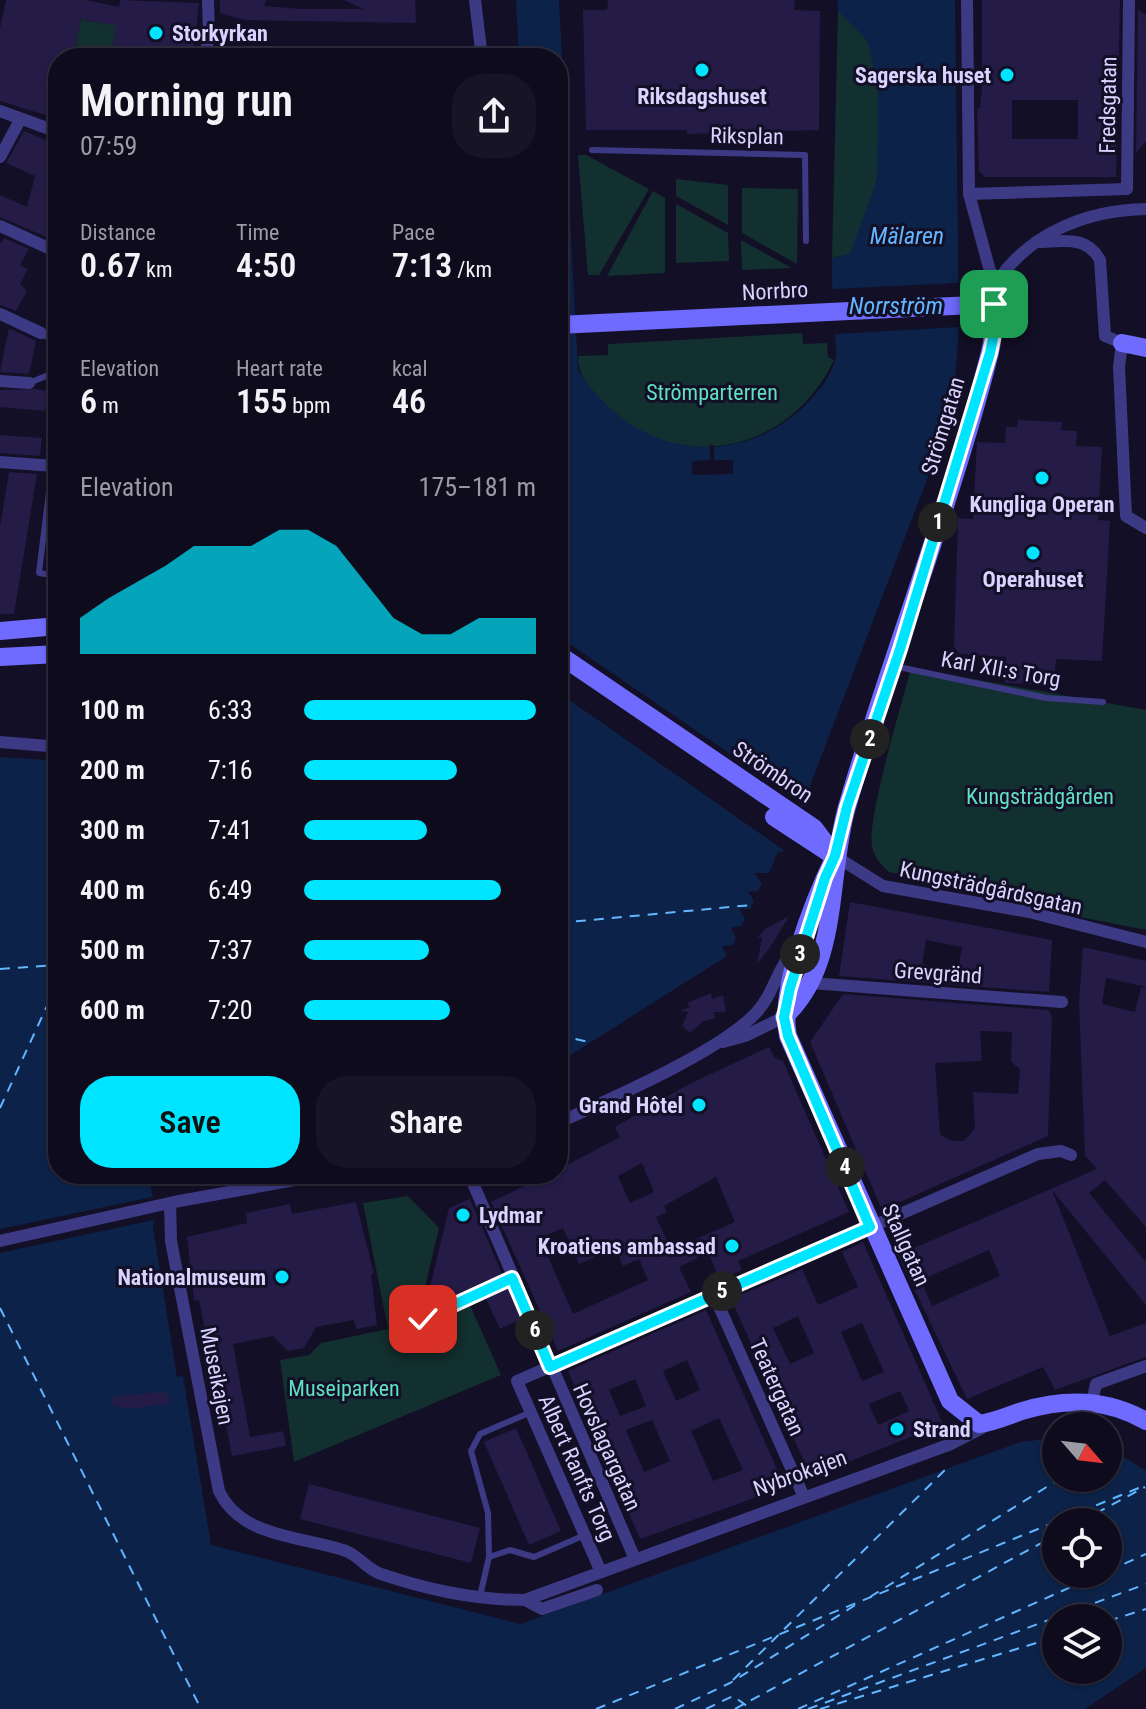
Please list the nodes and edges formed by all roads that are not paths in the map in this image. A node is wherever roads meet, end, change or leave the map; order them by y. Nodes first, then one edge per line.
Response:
1 (475, 0) edge
2 (967, 0) edge
3 (1129, 0) edge
4 (208, 6) edge
5 (206, 48) edge
6 (481, 48) edge
7 (0, 111) edge
8 (20, 120) junction
9 (48, 129) edge
10 (592, 150) dead end
11 (0, 157) edge
12 (1127, 189) junction
13 (969, 194) junction
14 (1146, 209) edge
15 (1121, 210) junction
16 (0, 226) edge
17 (806, 241) dead end
18 (1033, 242) junction
19 (48, 248) edge
20 (998, 280) junction
21 (994, 304) junction
22 (0, 314) edge
23 (568, 325) edge
24 (41, 333) joint
25 (48, 338) edge
26 (1122, 343) junction
27 (1146, 348) edge
28 (48, 375) edge
29 (0, 381) edge
30 (29, 383) joint
31 (0, 462) edge
32 (48, 466) edge
33 (48, 509) edge
34 (1146, 528) edge
35 (48, 574) edge
36 (48, 627) edge
37 (2, 631) edge
38 (48, 655) edge
39 (0, 657) edge
40 (568, 661) edge
41 (894, 666) junction
42 (568, 676) edge
43 (1103, 702) dead end
44 (0, 742) edge
45 (48, 746) dead end
46 (796, 825) junction
47 (835, 856) junction
48 (805, 939) junction
49 (1146, 942) edge
50 (811, 983) junction
51 (1062, 1002) dead end
52 (784, 1017) junction
53 (712, 1044) junction
54 (568, 1118) edge
55 (1071, 1155) dead end
56 (273, 1184) edge
57 (473, 1184) edge
58 (164, 1204) junction
59 (870, 1227) junction
60 (0, 1241) edge
61 (512, 1278) junction
62 (714, 1295) junction
63 (423, 1319) dead end
64 (1146, 1366) edge
65 (550, 1367) junction
66 (1092, 1402) junction
67 (531, 1412) junction
68 (1146, 1421) edge
69 (993, 1423) junction
70 (804, 1497) junction
71 (226, 1507) joint
72 (585, 1535) junction
73 (489, 1557) junction
74 (635, 1559) junction
75 (601, 1572) junction
76 (597, 1590) dead end
77 (479, 1600) junction
78 (525, 1600) junction

1 - 6 street
2 - 13 street
3 - 12 street, Fredsgatan
4 - 5 street
7 - 8 street
8 - 9 street
8 - 11 street
10 - 17 lane, Riksplan
12 - 13 street
12 - 15 lane, Fredsgatan
13 - 20 street
14 - 15 street
15 - 18 street
16 - 19 street
18 - 20 street
18 - 26 street
20 - 21 street, Strömgatan
21 - 23 street, Norrbro
21 - 41 street, Strömgatan
22 - 24 street
24 - 25 lane
26 - 27 street
26 - 34 street
28 - 30 lane
29 - 30 street
31 - 32 street
33 - 35 lane
36 - 37 street
38 - 39 street
40 - 46 street, Strömbron
41 - 43 lane, Karl XII:s Torg
41 - 47 street, Strömgatan
42 - 46 street, Strömbron
44 - 45 street
46 - 47 street, Strömbron
47 - 48 street
47 - 49 street, Kungsträdgårdsgatan
47 - 50 street
48 - 52 street
48 - 53 street
50 - 51 street, Grevgränd
50 - 52 street
52 - 53 street
52 - 59 street, Stallgatan
53 - 54 street
55 - 59 street
56 - 58 street
57 - 61 street, Hovslagargatan
58 - 60 street
58 - 71 street, Museikajen
59 - 62 street
59 - 69 street, Stallgatan
61 - 63 lane
61 - 65 street, Hovslagargatan
62 - 65 street
62 - 70 street, Teatergatan
64 - 66 street
65 - 67 street, Albert Ranfts Torg
65 - 74 street, Hovslagargatan
66 - 68 street, Nybrokajen
66 - 69 street, Nybrokajen
67 - 72 street, Albert Ranfts Torg
67 - 73 lane
69 - 70 street, Nybrokajen
70 - 74 street, Nybrokajen
71 - 77 street, Nybrokajen
72 - 73 lane
72 - 75 street, Albert Ranfts Torg
73 - 77 lane
74 - 75 street, Nybrokajen
75 - 78 street, Nybrokajen
76 - 78 street, Nybrokajen
77 - 78 street, Nybrokajen

